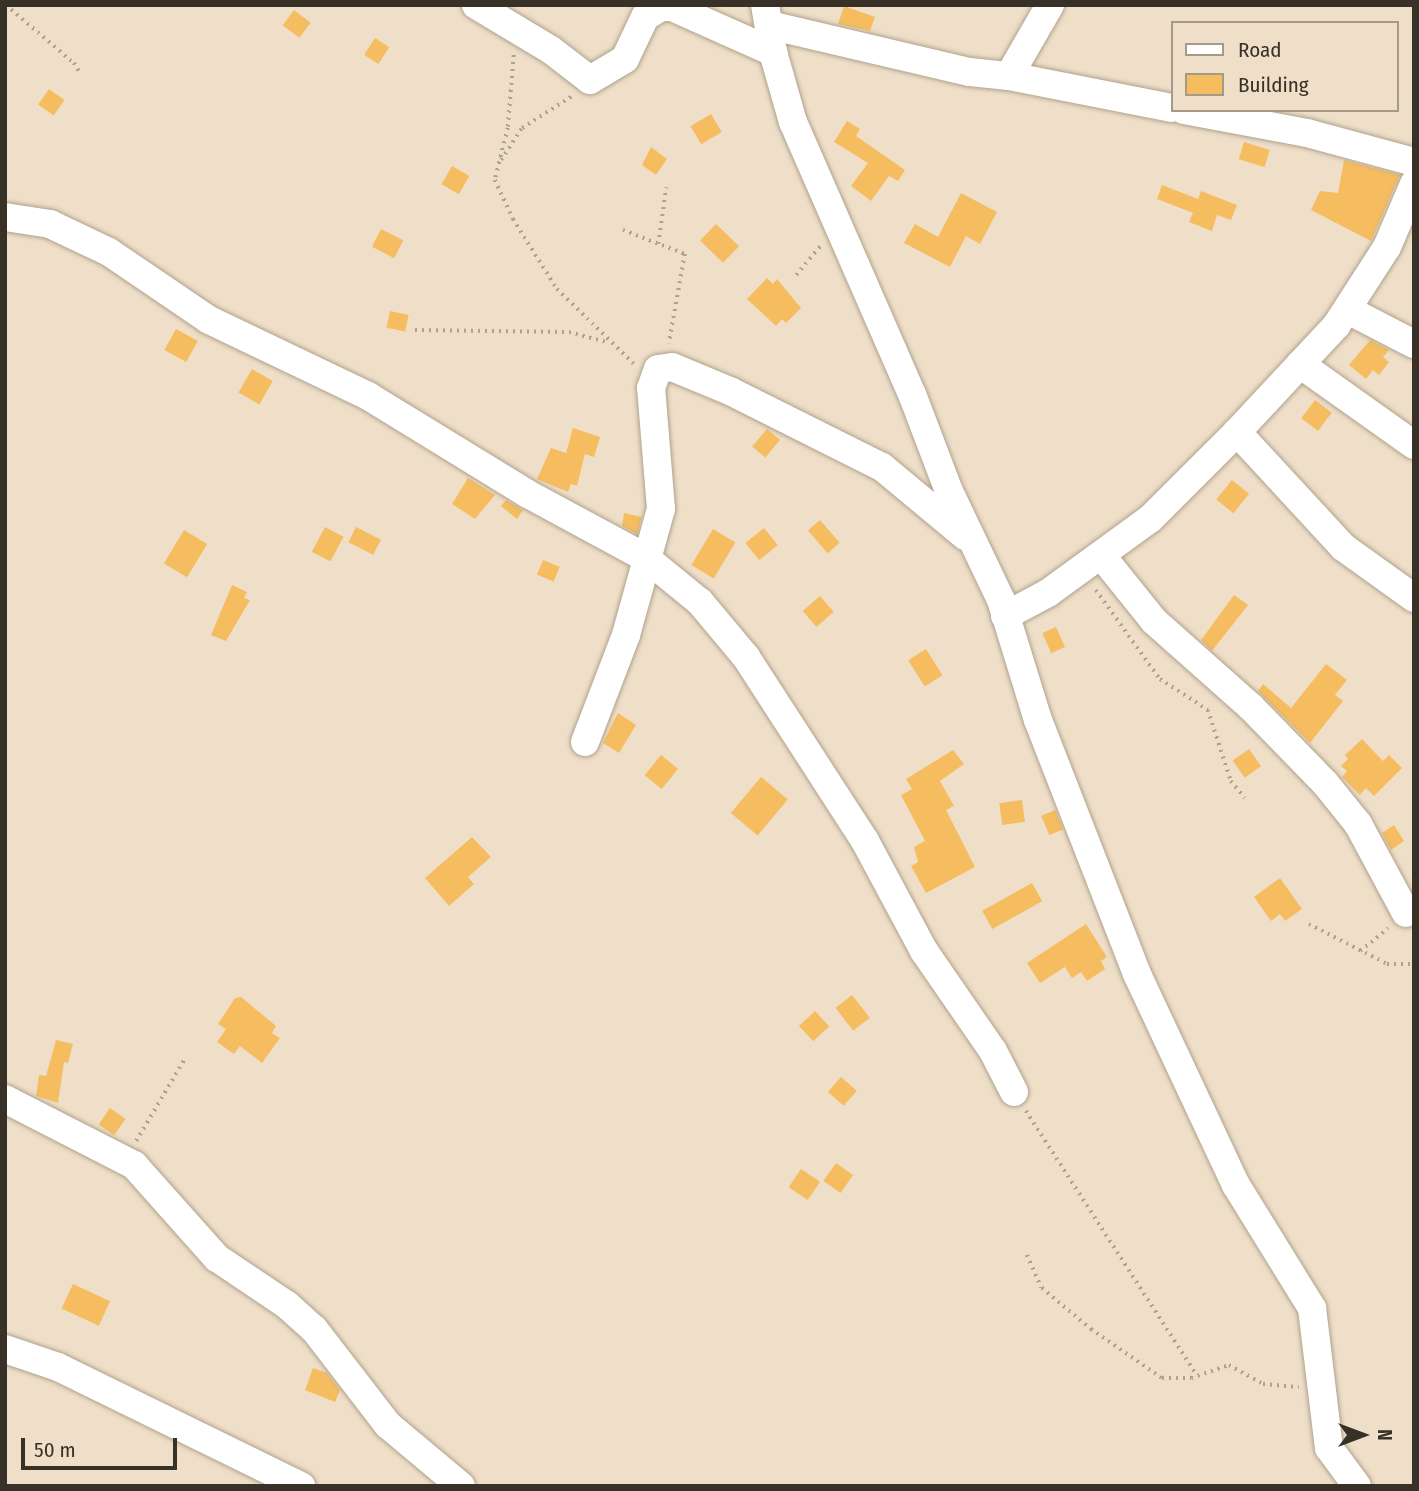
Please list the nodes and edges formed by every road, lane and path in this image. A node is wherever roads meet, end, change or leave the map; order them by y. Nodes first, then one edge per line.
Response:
1 (6, 5) edge
2 (476, 5) edge
3 (1050, 5) edge
4 (769, 28) edge
5 (516, 29) junction
6 (81, 74) dead end
7 (1009, 76) junction
8 (590, 80) junction
9 (1170, 108) edge
10 (1195, 112) edge
11 (500, 161) junction
12 (1414, 162) edge
13 (1414, 184) edge
14 (666, 188) dead end
15 (5, 217) edge
16 (838, 225) junction
17 (623, 230) dead end
18 (659, 244) junction
19 (796, 275) dead end
20 (1348, 310) junction
21 (415, 330) dead end
22 (608, 342) junction
23 (1414, 344) edge
24 (1300, 364) junction
25 (659, 373) junction
26 (695, 376) junction
27 (652, 410) junction
28 (1237, 432) junction
29 (1414, 446) edge
30 (970, 540) junction
31 (646, 558) junction
32 (1091, 562) junction
33 (1414, 598) edge
34 (1005, 616) junction
35 (585, 742) dead end
36 (1245, 798) dead end
37 (1406, 912) dead end
38 (1309, 924) dead end
39 (1414, 964) edge
40 (184, 1060) dead end
41 (1014, 1092) joint
42 (5, 1099) edge
43 (124, 1160) junction
44 (1027, 1255) dead end
45 (5, 1349) edge
46 (1198, 1375) junction
47 (1318, 1385) junction
48 (302, 1486) edge
49 (461, 1486) edge
50 (1357, 1486) edge

1 - 6 path
2 - 5 street
3 - 7 street
4 - 7 street
4 - 8 street
4 - 16 street
5 - 8 street
5 - 11 path
7 - 9 street
8 - 11 path
10 - 12 street
11 - 22 path
13 - 20 street
14 - 18 path
15 - 31 street
16 - 19 path
16 - 30 street
17 - 18 path
18 - 25 path
20 - 23 street
20 - 24 street
21 - 22 path
22 - 25 path
24 - 28 street
24 - 29 street
25 - 26 street
25 - 27 street
26 - 27 street
26 - 30 street
27 - 31 street
28 - 32 street
28 - 33 street
30 - 34 street
31 - 35 street
31 - 41 street
32 - 34 street
32 - 36 path
32 - 37 street
34 - 47 street
38 - 39 path
40 - 43 path
41 - 46 path
42 - 43 street
43 - 49 street
44 - 46 path
45 - 48 street
46 - 47 path
47 - 50 street

